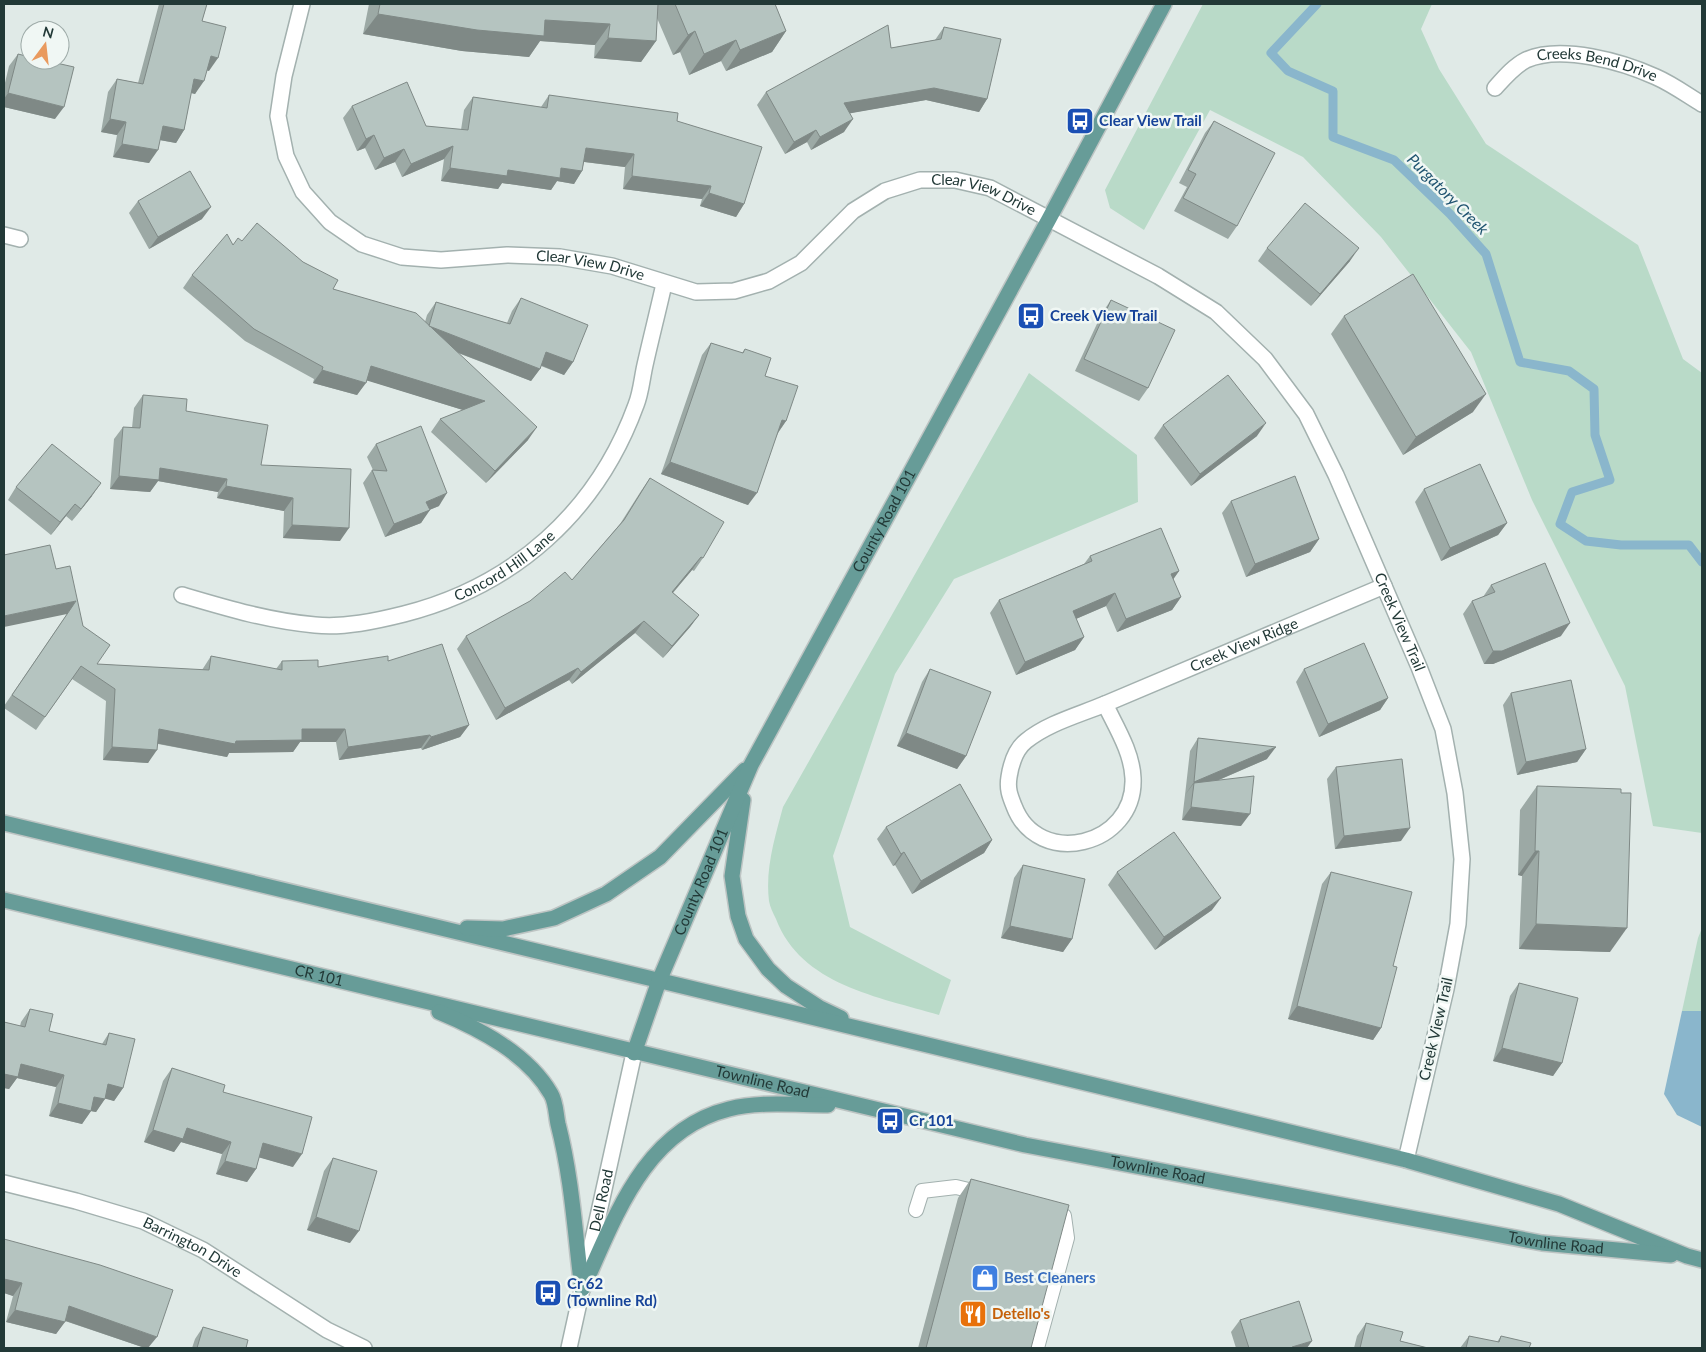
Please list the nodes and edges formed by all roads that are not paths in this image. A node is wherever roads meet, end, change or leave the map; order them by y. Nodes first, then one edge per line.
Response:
1 (302, 4) edge
2 (1164, 4) edge
3 (1496, 88) dead end
4 (1702, 104) edge
5 (1049, 219) junction
6 (4, 235) edge
7 (20, 239) dead end
8 (664, 284) junction
9 (1384, 586) junction
10 (182, 595) dead end
11 (1105, 704) junction
12 (751, 765) junction
13 (4, 823) edge
14 (4, 900) edge
15 (436, 926) junction
16 (659, 981) junction
17 (392, 992) junction
18 (872, 1032) junction
19 (634, 1053) junction
20 (855, 1106) junction
21 (1406, 1160) junction
22 (4, 1183) edge
23 (992, 1196) edge
24 (1037, 1208) edge
25 (916, 1210) dead end
26 (1695, 1258) edge
27 (582, 1290) junction
28 (364, 1348) edge
29 (569, 1348) edge
30 (1037, 1348) edge

1 - 8 street, Clear View Drive
2 - 5 main road, County Road 101
3 - 4 street, Creeks Bend Drive
5 - 8 street, Clear View Drive
5 - 9 street, Creek View Trail
5 - 12 main road, County Road 101
6 - 7 street
8 - 10 street, Concord Hill Lane
9 - 11 street, Creek View Ridge
9 - 21 street, Creek View Trail
11 - 11 street
12 - 15 main road
12 - 16 main road, County Road 101
12 - 18 main road
13 - 15 main road
14 - 17 main road, CR 101 / CR 101
15 - 16 main road, Townline Road
16 - 18 main road, Townline Road
16 - 19 main road, County Road 101
17 - 19 main road, CR 101 / CR 101
17 - 27 main road
18 - 21 main road, Townline Road
19 - 20 main road, Townline Road
19 - 27 street, Dell Road
20 - 26 main road, Townline Road
20 - 27 main road
21 - 26 main road, Townline Road
22 - 28 street, Barrington Drive
23 - 25 lane
24 - 30 lane
27 - 29 street, Dell Road

